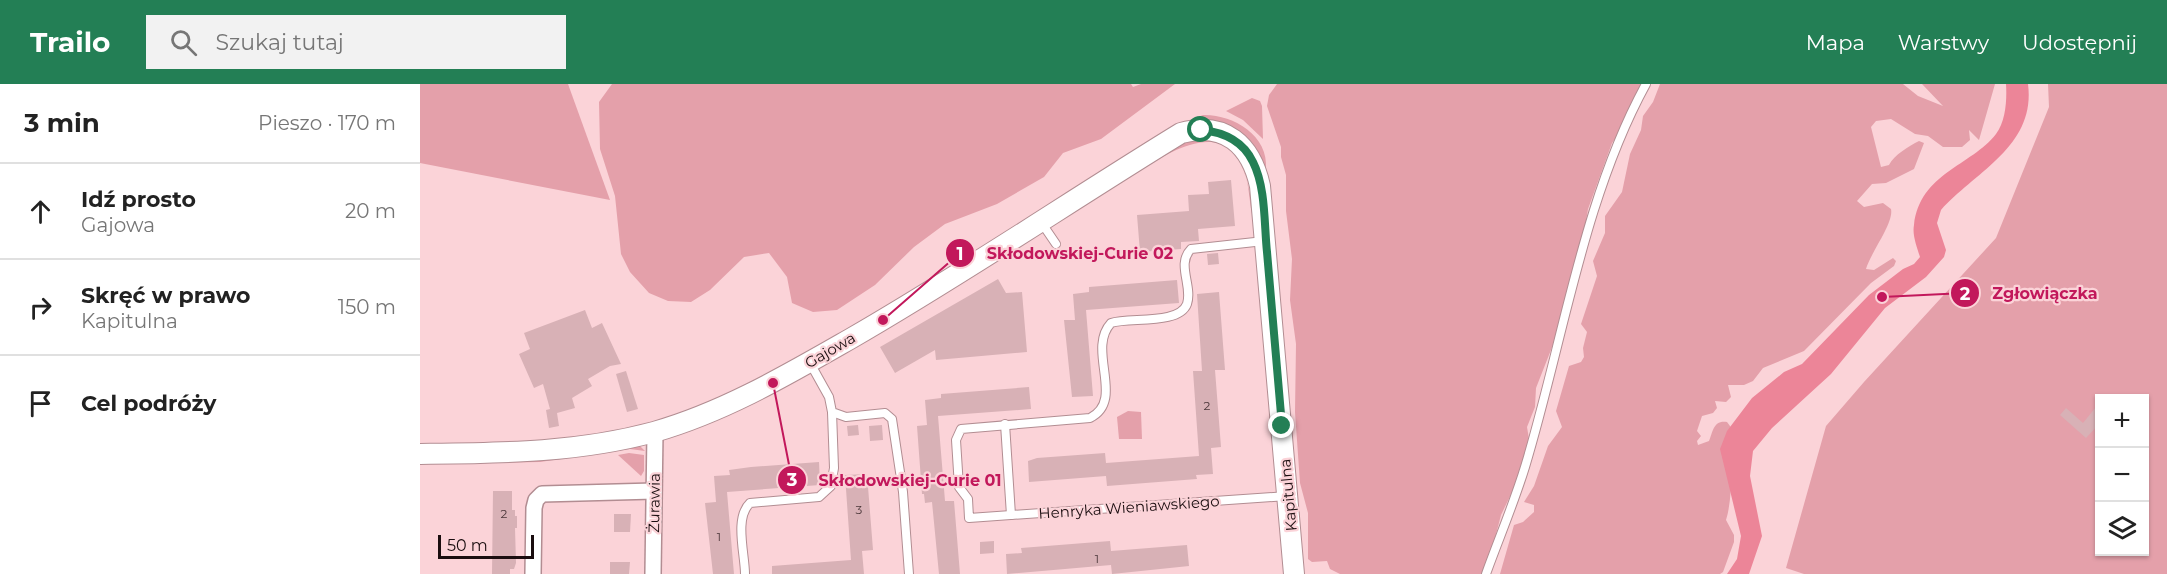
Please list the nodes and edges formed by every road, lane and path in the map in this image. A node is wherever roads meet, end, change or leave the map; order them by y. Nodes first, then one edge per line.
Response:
1 (1646, 84) edge
2 (1232, 138) joint
3 (1040, 221) junction
4 (1266, 241) junction
5 (1056, 244) dead end
6 (810, 362) junction
7 (832, 412) junction
8 (1005, 424) junction
9 (655, 432) junction
10 (420, 454) edge
11 (654, 491) junction
12 (1288, 496) junction
13 (1011, 515) junction
14 (533, 574) edge
15 (652, 574) edge
16 (746, 574) edge
17 (909, 574) edge
18 (1294, 574) edge
19 (1486, 574) edge

1 - 19 lane
2 - 3 street, Gajowa
2 - 4 street, Kapitulna
3 - 5 lane
3 - 6 street, Gajowa
4 - 8 lane
4 - 12 street, Kapitulna
6 - 7 lane
6 - 9 street, Gajowa
7 - 16 lane
7 - 17 lane
8 - 13 lane
8 - 13 lane, Henryka Wieniawskiego
9 - 10 street, Gajowa
9 - 11 street, Żurawia
11 - 14 street
11 - 15 street, Żurawia
12 - 13 lane, Henryka Wieniawskiego
12 - 18 street, Kapitulna

